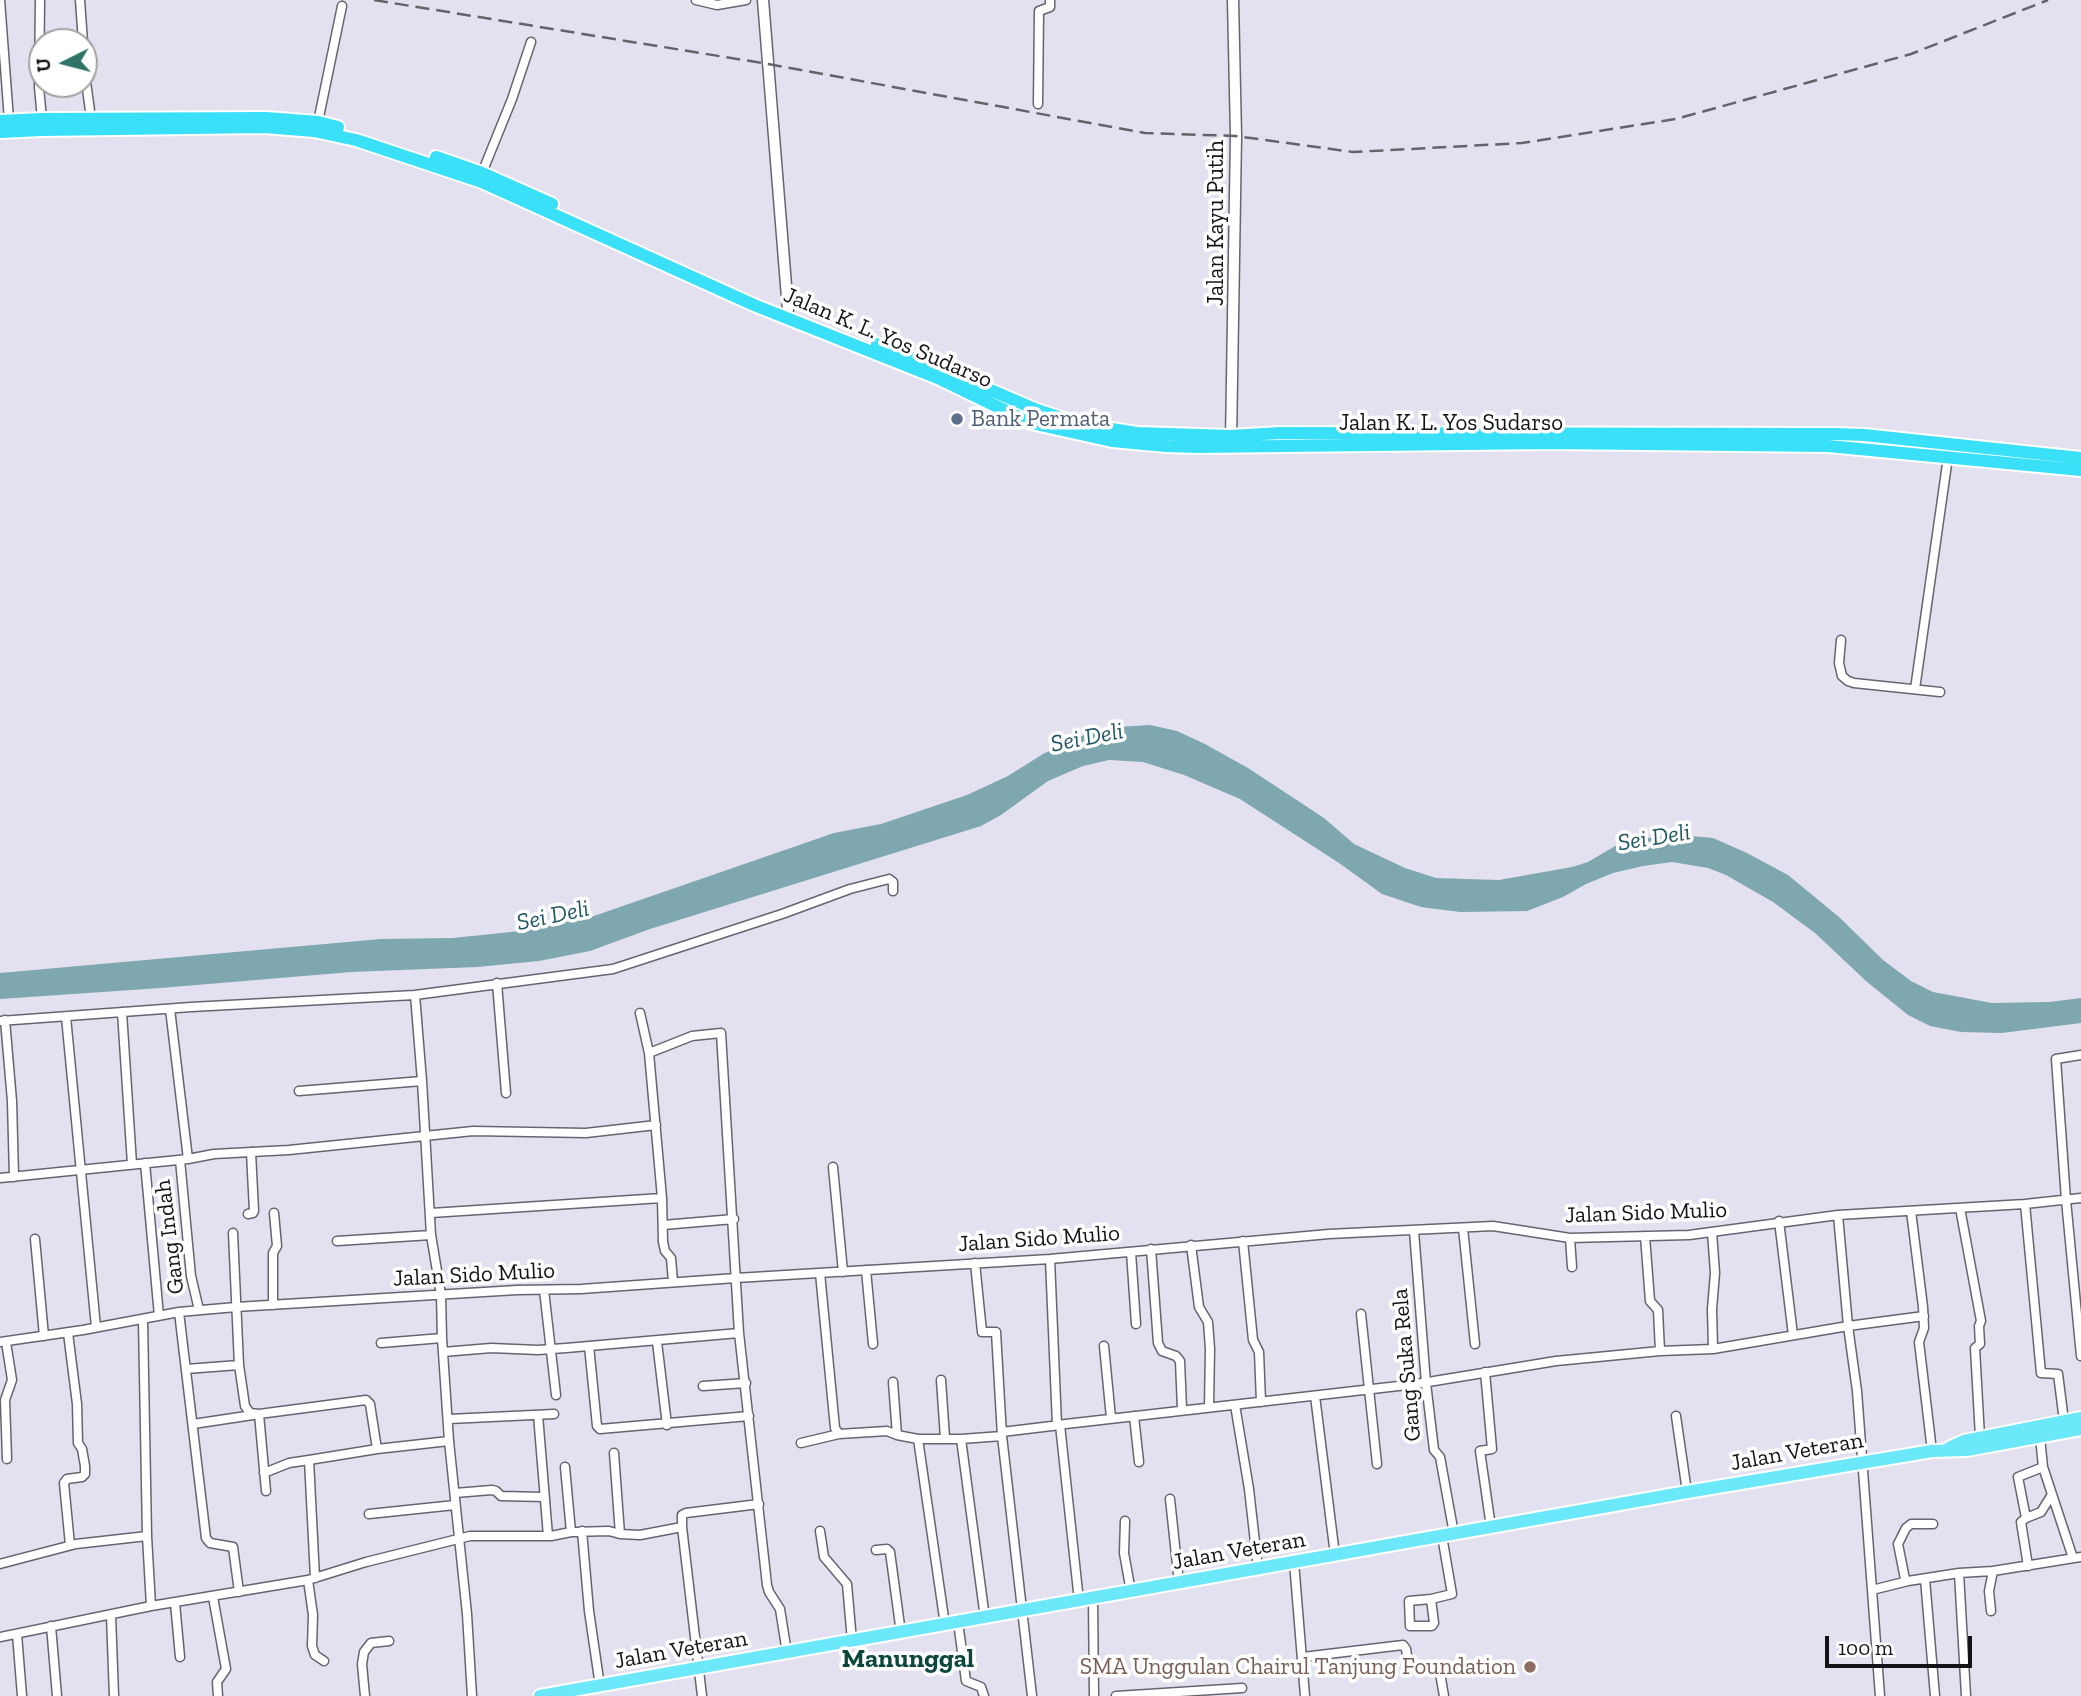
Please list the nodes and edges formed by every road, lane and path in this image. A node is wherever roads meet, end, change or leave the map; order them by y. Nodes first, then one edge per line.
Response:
1 (0, 0) edge
2 (40, 0) edge
3 (80, 0) edge
4 (696, 0) edge
5 (747, 0) edge
6 (763, 0) edge
7 (1050, 0) edge
8 (1233, 0) edge
9 (342, 6) dead end
10 (82, 28) edge
11 (531, 42) dead end
12 (88, 98) edge
13 (1038, 104) dead end
14 (42, 118) junction
15 (91, 118) junction
16 (5, 120) edge
17 (318, 122) junction
18 (0, 132) edge
19 (482, 173) junction
20 (787, 314) junction
21 (1231, 442) junction
22 (1948, 457) junction
23 (2081, 458) edge
24 (2081, 470) edge
25 (1841, 640) dead end
26 (1915, 689) junction
27 (1940, 692) dead end
28 (893, 891) dead end
29 (498, 983) junction
30 (415, 995) junction
31 (170, 1009) junction
32 (122, 1012) junction
33 (640, 1013) dead end
34 (66, 1017) junction
35 (2, 1020) edge
36 (649, 1053) junction
37 (2081, 1055) edge
38 (422, 1081) junction
39 (299, 1091) dead end
40 (506, 1093) dead end
41 (656, 1125) junction
42 (425, 1137) junction
43 (251, 1152) junction
44 (184, 1159) junction
45 (145, 1163) junction
46 (132, 1164) junction
47 (833, 1167) dead end
48 (80, 1169) junction
49 (14, 1177) junction
50 (0, 1178) edge
51 (662, 1198) junction
52 (2081, 1198) edge
53 (2066, 1199) junction
54 (2025, 1204) junction
55 (1960, 1208) junction
56 (1911, 1211) junction
57 (274, 1213) dead end
58 (431, 1213) junction
59 (248, 1214) dead end
60 (1838, 1215) junction
61 (733, 1219) junction
62 (1779, 1222) junction
63 (663, 1225) junction
64 (1463, 1228) junction
65 (1414, 1231) junction
66 (1713, 1232) junction
67 (233, 1233) dead end
68 (431, 1235) junction
69 (1644, 1236) junction
70 (1570, 1238) junction
71 (35, 1239) dead end
72 (337, 1241) dead end
73 (1242, 1241) junction
74 (1191, 1245) junction
75 (1151, 1249) junction
76 (1131, 1252) junction
77 (1049, 1259) junction
78 (975, 1263) junction
79 (1572, 1267) dead end
80 (866, 1270) junction
81 (842, 1272) junction
82 (820, 1273) junction
83 (736, 1278) junction
84 (673, 1282) junction
85 (544, 1290) junction
86 (441, 1295) junction
87 (274, 1305) junction
88 (236, 1307) junction
89 (199, 1310) junction
90 (179, 1312) junction
91 (1361, 1314) dead end
92 (159, 1316) junction
93 (1924, 1316) junction
94 (143, 1320) junction
95 (1136, 1324) dead end
96 (1848, 1326) junction
97 (96, 1327) junction
98 (68, 1333) junction
99 (739, 1333) junction
100 (1793, 1335) junction
101 (44, 1336) junction
102 (442, 1338) junction
103 (3, 1342) edge
104 (657, 1342) junction
105 (381, 1343) dead end
106 (873, 1344) dead end
107 (1475, 1344) dead end
108 (589, 1346) junction
109 (1104, 1346) dead end
110 (550, 1349) junction
111 (1713, 1349) junction
112 (1660, 1351) junction
113 (443, 1352) junction
114 (2081, 1356) edge
115 (239, 1365) junction
116 (186, 1369) junction
117 (1485, 1372) junction
118 (941, 1380) dead end
119 (893, 1382) dead end
120 (1426, 1383) junction
121 (746, 1384) junction
122 (703, 1385) dead end
123 (1369, 1389) junction
124 (556, 1395) dead end
125 (1315, 1396) junction
126 (1261, 1402) junction
127 (1236, 1405) junction
128 (1209, 1407) junction
129 (1182, 1409) junction
130 (554, 1414) dead end
131 (256, 1415) junction
132 (538, 1415) junction
133 (749, 1416) junction
134 (1134, 1416) junction
135 (1676, 1416) dead end
136 (1111, 1418) junction
137 (2081, 1418) edge
138 (449, 1419) junction
139 (2064, 1421) junction
140 (193, 1424) junction
141 (667, 1424) junction
142 (1059, 1425) junction
143 (2081, 1429) edge
144 (839, 1434) junction
145 (1002, 1434) junction
146 (897, 1435) junction
147 (1980, 1437) junction
148 (2040, 1437) junction
149 (945, 1438) junction
150 (918, 1439) junction
151 (961, 1439) junction
152 (449, 1441) junction
153 (802, 1443) dead end
154 (377, 1449) junction
155 (1945, 1450) junction
156 (1932, 1451) junction
157 (614, 1452) dead end
158 (8, 1459) dead end
159 (309, 1460) junction
160 (1139, 1462) dead end
161 (1861, 1462) junction
162 (1377, 1464) dead end
163 (565, 1467) dead end
164 (2043, 1467) junction
165 (264, 1473) junction
166 (265, 1491) dead end
167 (1687, 1492) junction
168 (455, 1493) junction
169 (544, 1496) junction
170 (2052, 1496) junction
171 (1170, 1499) dead end
172 (759, 1504) junction
173 (455, 1505) junction
174 (369, 1514) dead end
175 (2026, 1518) junction
176 (1125, 1521) dead end
177 (1933, 1524) dead end
178 (682, 1527) junction
179 (1491, 1527) junction
180 (582, 1531) junction
181 (820, 1531) dead end
182 (570, 1532) junction
183 (620, 1534) junction
184 (1448, 1535) junction
185 (147, 1536) junction
186 (548, 1536) junction
187 (458, 1540) junction
188 (70, 1545) junction
189 (876, 1550) dead end
190 (1335, 1555) junction
191 (2077, 1558) edge
192 (1294, 1562) junction
193 (0, 1564) edge
194 (2028, 1566) junction
195 (1258, 1569) junction
196 (1993, 1571) junction
197 (1959, 1573) junction
198 (311, 1579) junction
199 (1926, 1579) junction
200 (1908, 1581) junction
201 (1179, 1583) junction
202 (1872, 1590) junction
203 (1131, 1591) junction
204 (239, 1592) junction
205 (213, 1597) junction
206 (1093, 1598) junction
207 (1431, 1599) dead end
208 (1079, 1601) junction
209 (175, 1603) junction
210 (150, 1606) junction
211 (1021, 1611) junction
212 (1991, 1611) dead end
213 (111, 1615) junction
214 (985, 1618) junction
215 (951, 1624) junction
216 (51, 1626) junction
217 (901, 1633) junction
218 (17, 1634) junction
219 (0, 1637) edge
220 (389, 1641) dead end
221 (852, 1641) junction
222 (787, 1653) junction
223 (180, 1657) dead end
224 (1303, 1657) junction
225 (324, 1661) dead end
226 (699, 1669) junction
227 (600, 1686) junction
228 (1242, 1688) dead end
229 (1177, 1694) edge
230 (22, 1696) edge
231 (57, 1696) edge
232 (114, 1696) edge
233 (218, 1696) edge
234 (365, 1696) edge
235 (472, 1696) edge
236 (540, 1696) edge
237 (702, 1696) edge
238 (984, 1696) edge
239 (1032, 1696) edge
240 (1094, 1696) edge
241 (1116, 1696) edge
242 (1306, 1696) edge
243 (1444, 1696) edge
244 (1880, 1696) edge
245 (1934, 1696) edge
246 (1966, 1696) edge

1 - 16 street
2 - 14 street
3 - 10 street
4 - 5 street
6 - 20 street
7 - 13 street
8 - 21 street, Jalan Kayu Putih
9 - 17 street
11 - 19 street
12 - 15 street
14 - 15 highway, Jalan K. L. Yos Sudarso
14 - 16 highway, Jalan K. L. Yos Sudarso
15 - 17 highway, Jalan K. L. Yos Sudarso
17 - 19 highway, Jalan K. L. Yos Sudarso
18 - 20 highway, Jalan K. L. Yos Sudarso
19 - 20 highway, Jalan K. L. Yos Sudarso
20 - 21 highway, Jalan K. L. Yos Sudarso
21 - 22 highway, Jalan K. L. Yos Sudarso
21 - 23 highway, Jalan K. L. Yos Sudarso
22 - 24 highway, Jalan K. L. Yos Sudarso
22 - 26 street
25 - 26 street
26 - 27 street
28 - 29 street
29 - 30 street
29 - 40 street
30 - 31 street
30 - 38 street
31 - 32 street
31 - 44 street, Gang Indah
32 - 34 street
32 - 46 street
33 - 36 street
34 - 35 street
34 - 48 street
35 - 49 street
36 - 41 street
36 - 61 street
37 - 53 street
38 - 39 street
38 - 42 street
41 - 42 street
41 - 51 street
42 - 43 street
42 - 58 street
43 - 44 street
43 - 59 street
44 - 45 street
44 - 89 street, Gang Indah
45 - 46 street
45 - 92 street
46 - 48 street
47 - 81 street
48 - 49 street
48 - 97 street
49 - 50 street
51 - 58 street
51 - 63 street
52 - 53 street, Jalan Sido Mulio
53 - 54 street, Jalan Sido Mulio
53 - 114 street
54 - 55 street, Jalan Sido Mulio
54 - 139 street
55 - 56 street, Jalan Sido Mulio
55 - 147 street
56 - 60 street, Jalan Sido Mulio
56 - 93 street
57 - 87 street
58 - 68 street
60 - 62 street, Jalan Sido Mulio
60 - 96 street
61 - 63 street
61 - 83 street
62 - 66 street, Jalan Sido Mulio
62 - 100 street
63 - 84 street
64 - 65 street, Jalan Sido Mulio
64 - 70 street, Jalan Sido Mulio
64 - 107 street
65 - 73 street, Jalan Sido Mulio
65 - 120 street, Gang Suka Rela
66 - 69 street, Jalan Sido Mulio
66 - 111 street
67 - 88 street
68 - 72 street
68 - 86 street
69 - 70 street, Jalan Sido Mulio
69 - 112 street
70 - 79 street
71 - 101 street
73 - 74 street, Jalan Sido Mulio
73 - 126 street
74 - 75 street, Jalan Sido Mulio
74 - 128 street
75 - 76 street, Jalan Sido Mulio
75 - 129 street
76 - 77 street, Jalan Sido Mulio
76 - 95 street
77 - 78 street, Jalan Sido Mulio
77 - 142 street
78 - 80 street, Jalan Sido Mulio
78 - 145 street
80 - 81 street, Jalan Sido Mulio
80 - 106 street
81 - 82 street, Jalan Sido Mulio
82 - 83 street, Jalan Sido Mulio
82 - 144 street
83 - 84 street, Jalan Sido Mulio
83 - 99 street
84 - 85 street, Jalan Sido Mulio
85 - 86 street, Jalan Sido Mulio
85 - 110 street
86 - 87 street, Jalan Sido Mulio
86 - 102 street
87 - 88 street, Jalan Sido Mulio
88 - 89 street, Jalan Sido Mulio
88 - 115 street
89 - 90 street, Jalan Sido Mulio
90 - 92 street, Jalan Sido Mulio
90 - 116 street
91 - 123 street
92 - 94 street, Jalan Sido Mulio
93 - 96 street
93 - 156 street
94 - 97 street, Jalan Sido Mulio
94 - 185 street
96 - 100 street
96 - 161 street
97 - 98 street, Jalan Sido Mulio
98 - 101 street, Jalan Sido Mulio
98 - 188 street
99 - 104 street
99 - 121 street
100 - 111 street
101 - 103 street, Jalan Sido Mulio
102 - 105 street
102 - 113 street
103 - 158 street
104 - 108 street
104 - 141 street
108 - 110 street
108 - 141 street
109 - 136 street
110 - 113 street
110 - 124 street
111 - 112 street
112 - 117 street
113 - 138 street
115 - 116 street
115 - 131 street
116 - 140 street
117 - 120 street
117 - 179 street
118 - 149 street
119 - 146 street
120 - 123 street
120 - 184 street, Gang Suka Rela
121 - 122 street
121 - 133 street
123 - 125 street
123 - 162 street
125 - 126 street
125 - 190 street
126 - 127 street
127 - 128 street
127 - 195 street
128 - 129 street
129 - 134 street
130 - 132 street
131 - 140 street
131 - 154 street
131 - 165 street
132 - 138 street
132 - 169 street
133 - 141 street
133 - 172 street
134 - 136 street
134 - 160 street
135 - 167 street
136 - 142 street
137 - 139 main road, Jalan Veteran
138 - 152 street
139 - 147 main road, Jalan Veteran
140 - 204 street
142 - 145 street
142 - 208 street
143 - 148 main road, Jalan Veteran
144 - 146 street
144 - 153 street
145 - 151 street
145 - 211 street
146 - 150 street
147 - 155 main road, Jalan Veteran
148 - 155 main road, Jalan Veteran
148 - 164 street
149 - 150 street
149 - 151 street
150 - 215 street
151 - 214 street
152 - 154 street
152 - 168 street
154 - 159 street
155 - 156 main road, Jalan Veteran
156 - 161 main road, Jalan Veteran
157 - 183 street
159 - 165 street
159 - 198 street
161 - 167 main road, Jalan Veteran
161 - 202 street
163 - 182 street
164 - 170 street
164 - 175 street
165 - 166 street
167 - 179 main road, Jalan Veteran
168 - 169 street
168 - 173 street
169 - 186 street
170 - 175 street
170 - 191 street
171 - 201 street
172 - 178 street
172 - 222 street
173 - 174 street
173 - 187 street
175 - 194 street
176 - 203 street
177 - 200 street
178 - 183 street
178 - 226 street
179 - 184 main road, Jalan Veteran
180 - 182 street
180 - 183 street
180 - 227 street
181 - 221 street
182 - 186 street
184 - 190 main road, Jalan Veteran
184 - 207 street, Gang Suka Rela
185 - 188 street
185 - 210 street
186 - 187 street
187 - 198 street
187 - 235 street
188 - 193 street
189 - 217 street
190 - 192 main road, Jalan Veteran
191 - 194 street
192 - 195 main road, Jalan Veteran
192 - 224 street
194 - 196 street
195 - 201 main road, Jalan Veteran
196 - 197 street
196 - 212 street
197 - 199 street
197 - 246 street
198 - 204 street
198 - 225 street
199 - 200 street
199 - 245 street
200 - 202 street
201 - 203 main road, Jalan Veteran
202 - 244 street
203 - 206 main road, Jalan Veteran
204 - 205 street
205 - 209 street
205 - 233 street
206 - 208 main road, Jalan Veteran
206 - 240 street
208 - 211 main road, Jalan Veteran
209 - 210 street
209 - 223 street
210 - 213 street
211 - 214 main road, Jalan Veteran
211 - 239 street
213 - 216 street
213 - 232 street
214 - 215 main road, Jalan Veteran
215 - 217 main road, Jalan Veteran
215 - 238 street
216 - 218 street
216 - 231 street
217 - 221 main road, Jalan Veteran
218 - 219 street
218 - 230 street
220 - 234 street
221 - 222 main road, Jalan Veteran
222 - 226 main road, Jalan Veteran
224 - 242 street
224 - 243 street
226 - 227 main road, Jalan Veteran
226 - 237 street
227 - 236 main road, Jalan Veteran
228 - 229 street
229 - 241 street

